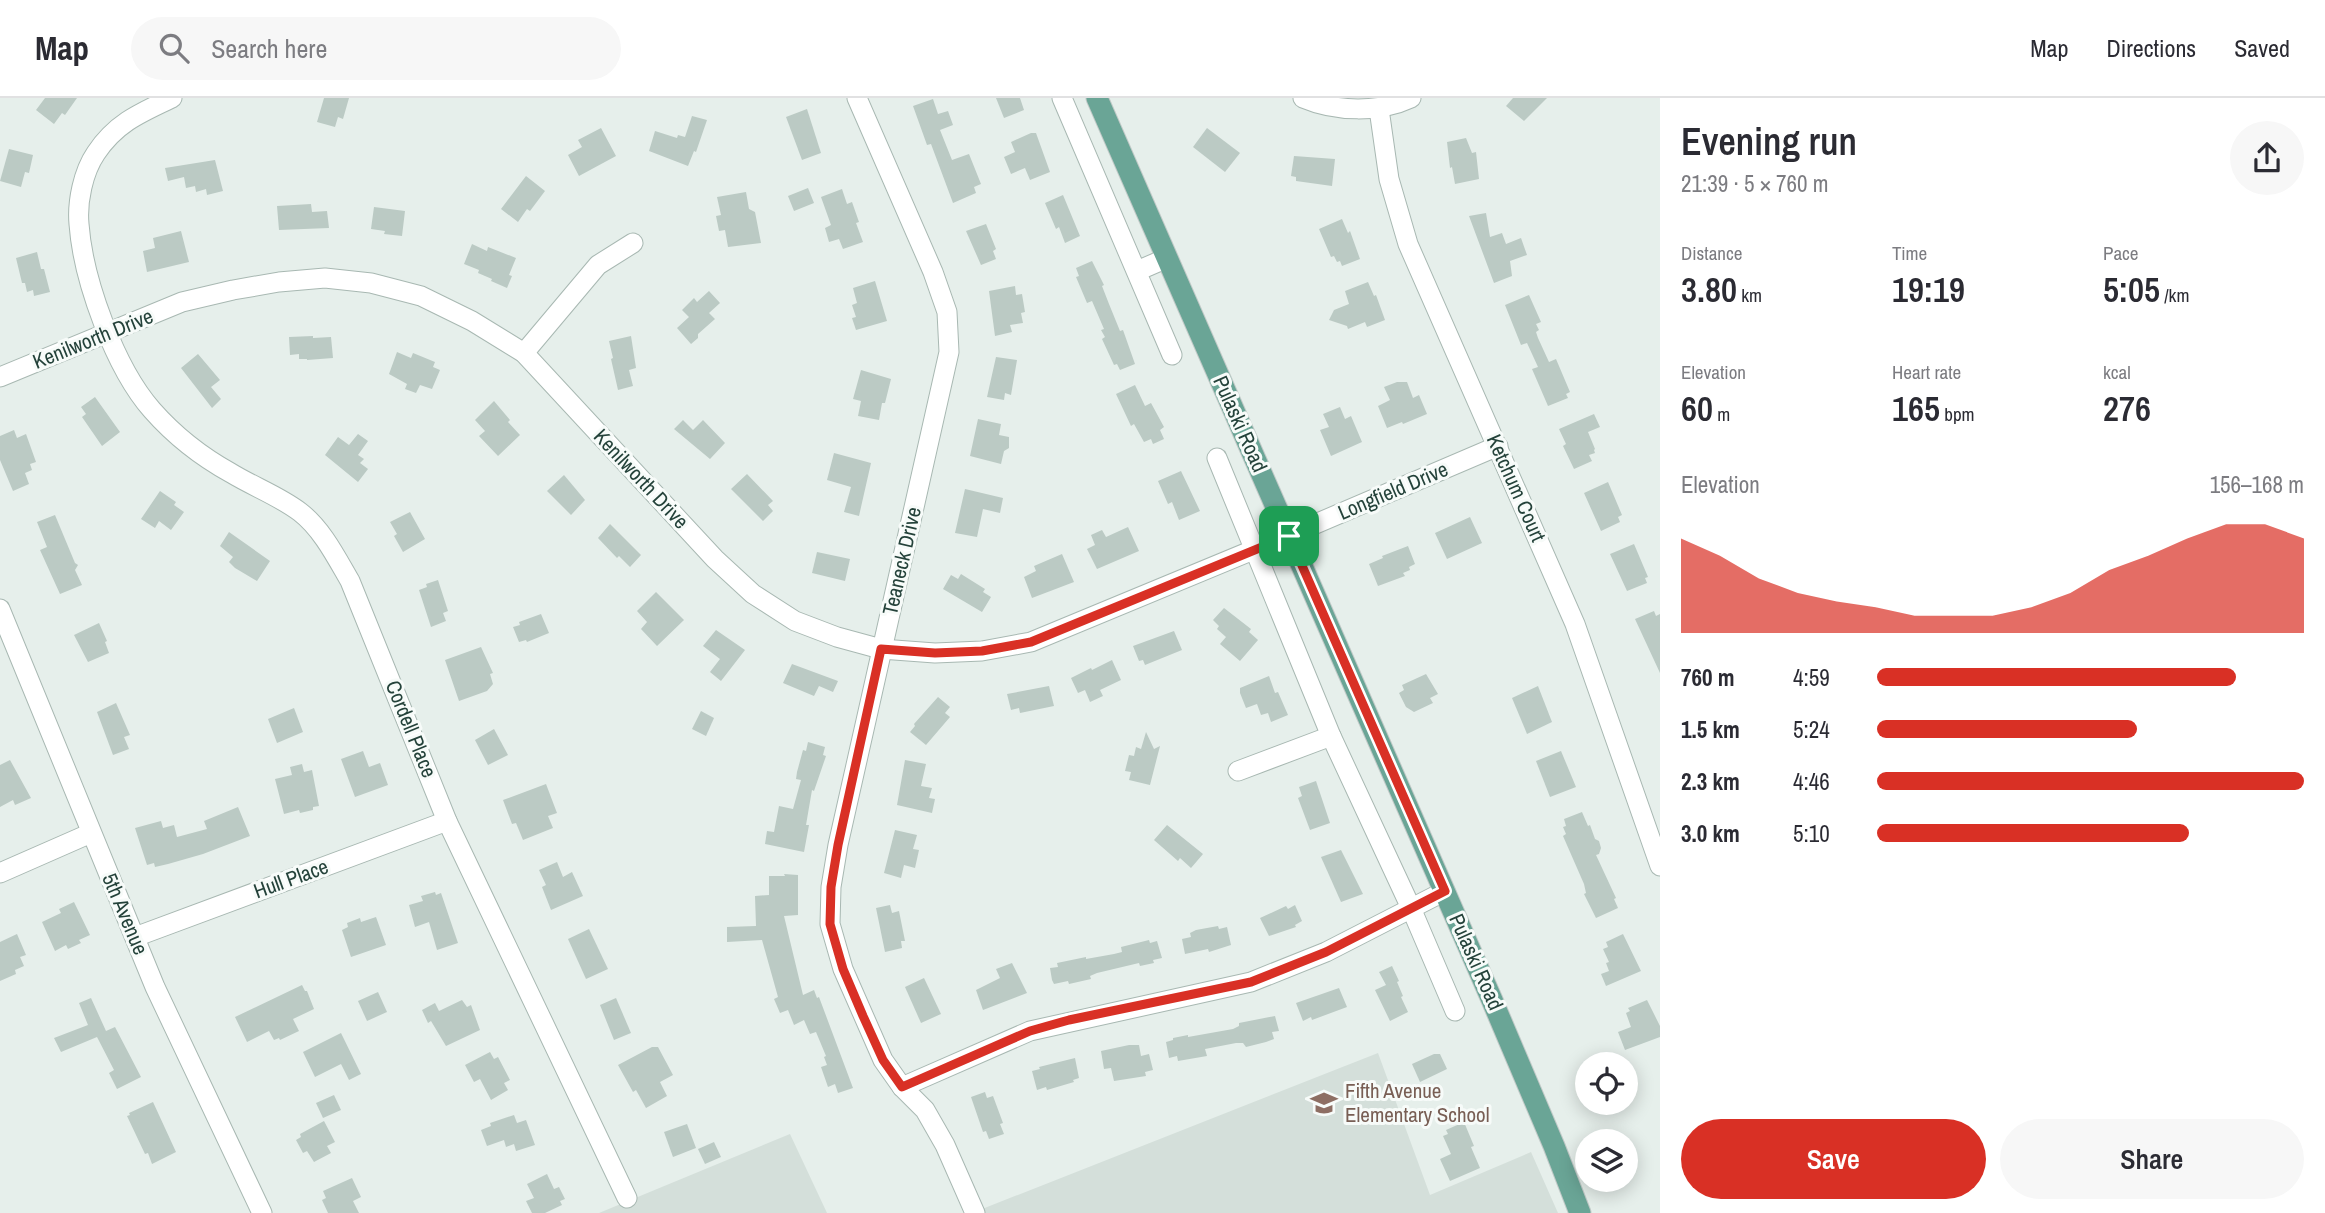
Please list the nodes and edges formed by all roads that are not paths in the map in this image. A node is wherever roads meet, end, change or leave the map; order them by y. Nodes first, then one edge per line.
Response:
1 (172, 98) edge
2 (856, 98) edge
3 (1062, 98) edge
4 (1097, 98) edge
5 (1303, 98) edge
6 (1411, 98) edge
7 (1379, 108) junction
8 (633, 243) dead end
9 (1167, 258) junction
10 (1137, 271) junction
11 (107, 332) junction
12 (524, 353) junction
13 (1172, 355) dead end
14 (0, 377) edge
15 (1498, 446) junction
16 (1217, 458) dead end
17 (1289, 536) junction
18 (1255, 550) junction
19 (0, 609) edge
20 (881, 649) junction
21 (1331, 736) junction
22 (1238, 772) dead end
23 (447, 821) junction
24 (91, 832) junction
25 (1660, 866) edge
26 (0, 873) edge
27 (1445, 891) junction
28 (1411, 908) junction
29 (135, 937) junction
30 (1455, 1011) dead end
31 (902, 1087) junction
32 (627, 1198) dead end
33 (262, 1213) edge
34 (975, 1213) edge
35 (1580, 1213) edge

1 - 11 street, Cordell Place
2 - 20 street, Teaneck Drive
3 - 10 street
4 - 9 main road, Pulaski Road
5 - 7 street
6 - 7 street
7 - 15 street, Ketchum Court
8 - 12 street
9 - 10 street
9 - 17 main road, Pulaski Road
10 - 13 street
11 - 12 street, Kenilworth Drive
11 - 14 street, Kenilworth Drive
11 - 23 street, Cordell Place
12 - 20 street, Kenilworth Drive
15 - 17 street, Longfield Drive
15 - 25 street, Ketchum Court
16 - 18 street
17 - 18 street, Kenilworth Drive
17 - 27 main road, Pulaski Road
18 - 20 street, Kenilworth Drive
18 - 21 street
19 - 24 street, 5th Avenue
20 - 31 street, Teaneck Drive
21 - 22 street
21 - 28 street
23 - 29 street, Hull Place
23 - 32 street, Cordell Place
24 - 26 street
24 - 29 street, 5th Avenue
27 - 28 street
27 - 35 main road, Pulaski Road
28 - 30 street
28 - 31 street
29 - 33 street, 5th Avenue
31 - 34 street, Teaneck Drive

